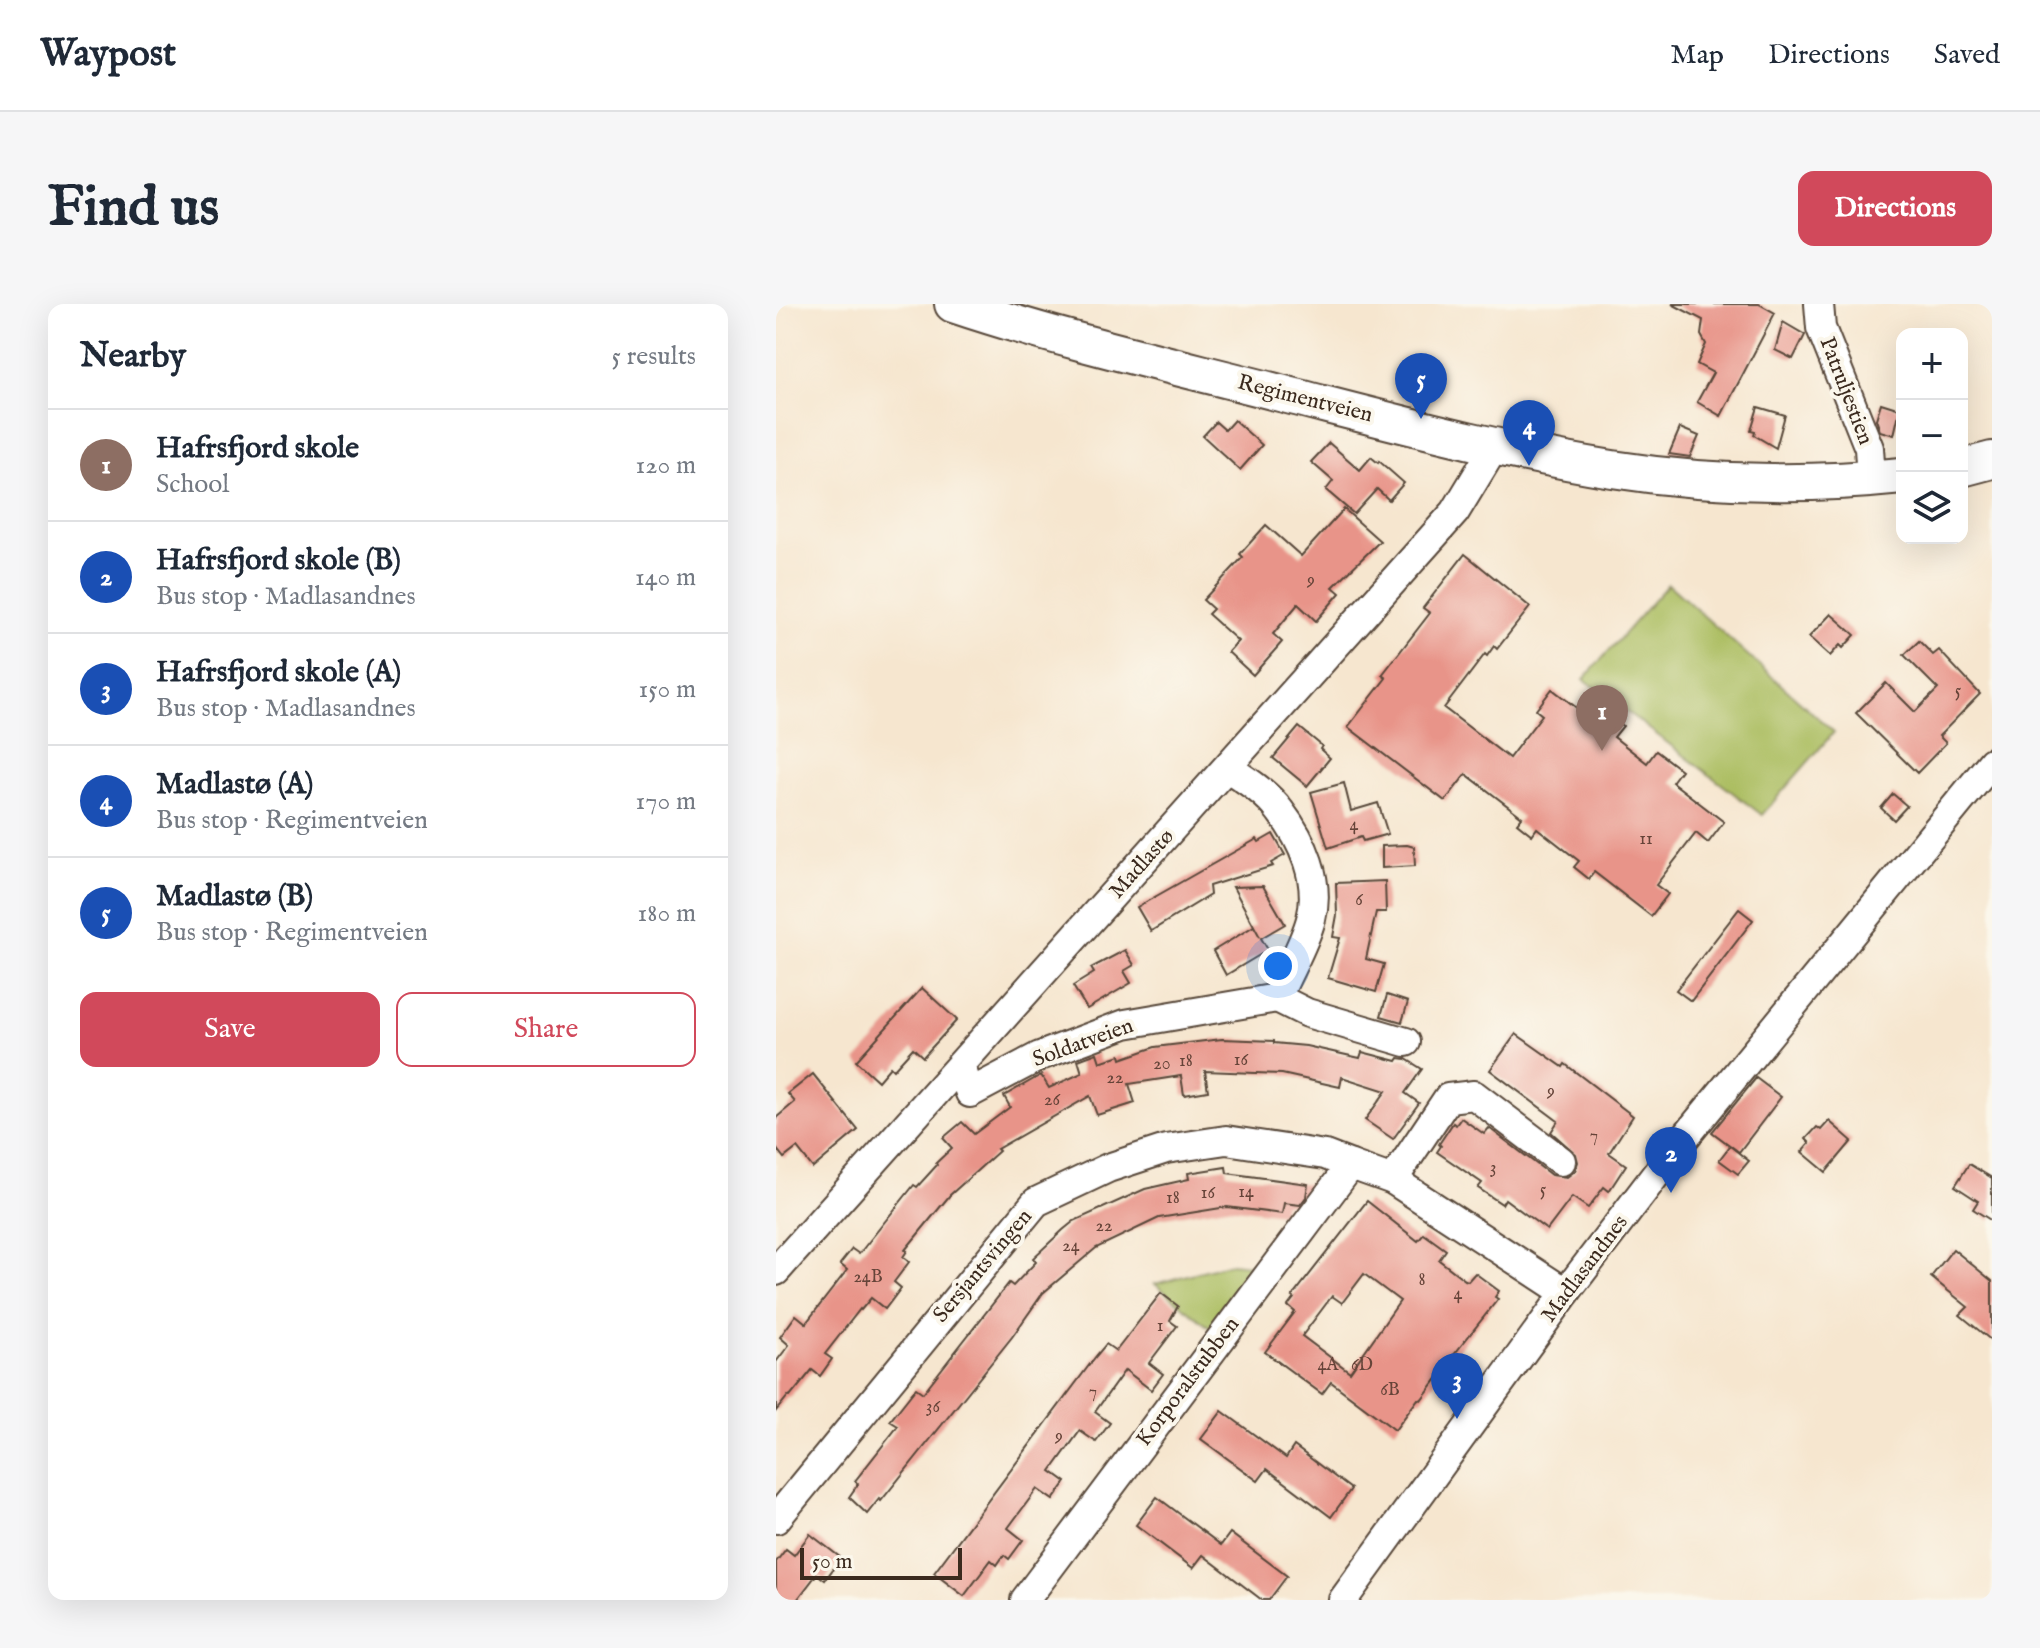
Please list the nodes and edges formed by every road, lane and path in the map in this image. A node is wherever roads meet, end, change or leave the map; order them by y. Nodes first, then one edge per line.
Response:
1 (953, 304) edge
2 (1819, 304) edge
3 (1495, 446) junction
4 (1992, 460) edge
5 (1968, 468) edge
6 (1968, 471) edge
7 (1992, 475) edge
8 (1886, 478) edge
9 (1992, 762) edge
10 (1228, 768) junction
11 (1277, 998) junction
12 (1406, 1042) dead end
13 (961, 1067) junction
14 (1561, 1161) dead end
15 (1351, 1165) junction
16 (1393, 1180) junction
17 (776, 1271) edge
18 (1567, 1291) junction
19 (776, 1519) edge
20 (1025, 1600) edge
21 (1343, 1600) edge

1 - 3 main road, Regimentveien
2 - 8 street, Patruljestien
3 - 8 main road, Regimentveien
3 - 10 street, Madlastø
4 - 5 main road
6 - 7 main road
9 - 18 street, Madlasandnes
10 - 11 street
10 - 13 street, Madlastø
11 - 12 street
11 - 13 street, Soldatveien
13 - 17 street, Madlastø
14 - 16 street
15 - 16 street, Sersjantsvingen
15 - 19 street, Sersjantsvingen
15 - 20 street, Korporalstubben
16 - 18 street, Sersjantsvingen
18 - 21 street, Madlasandnes

